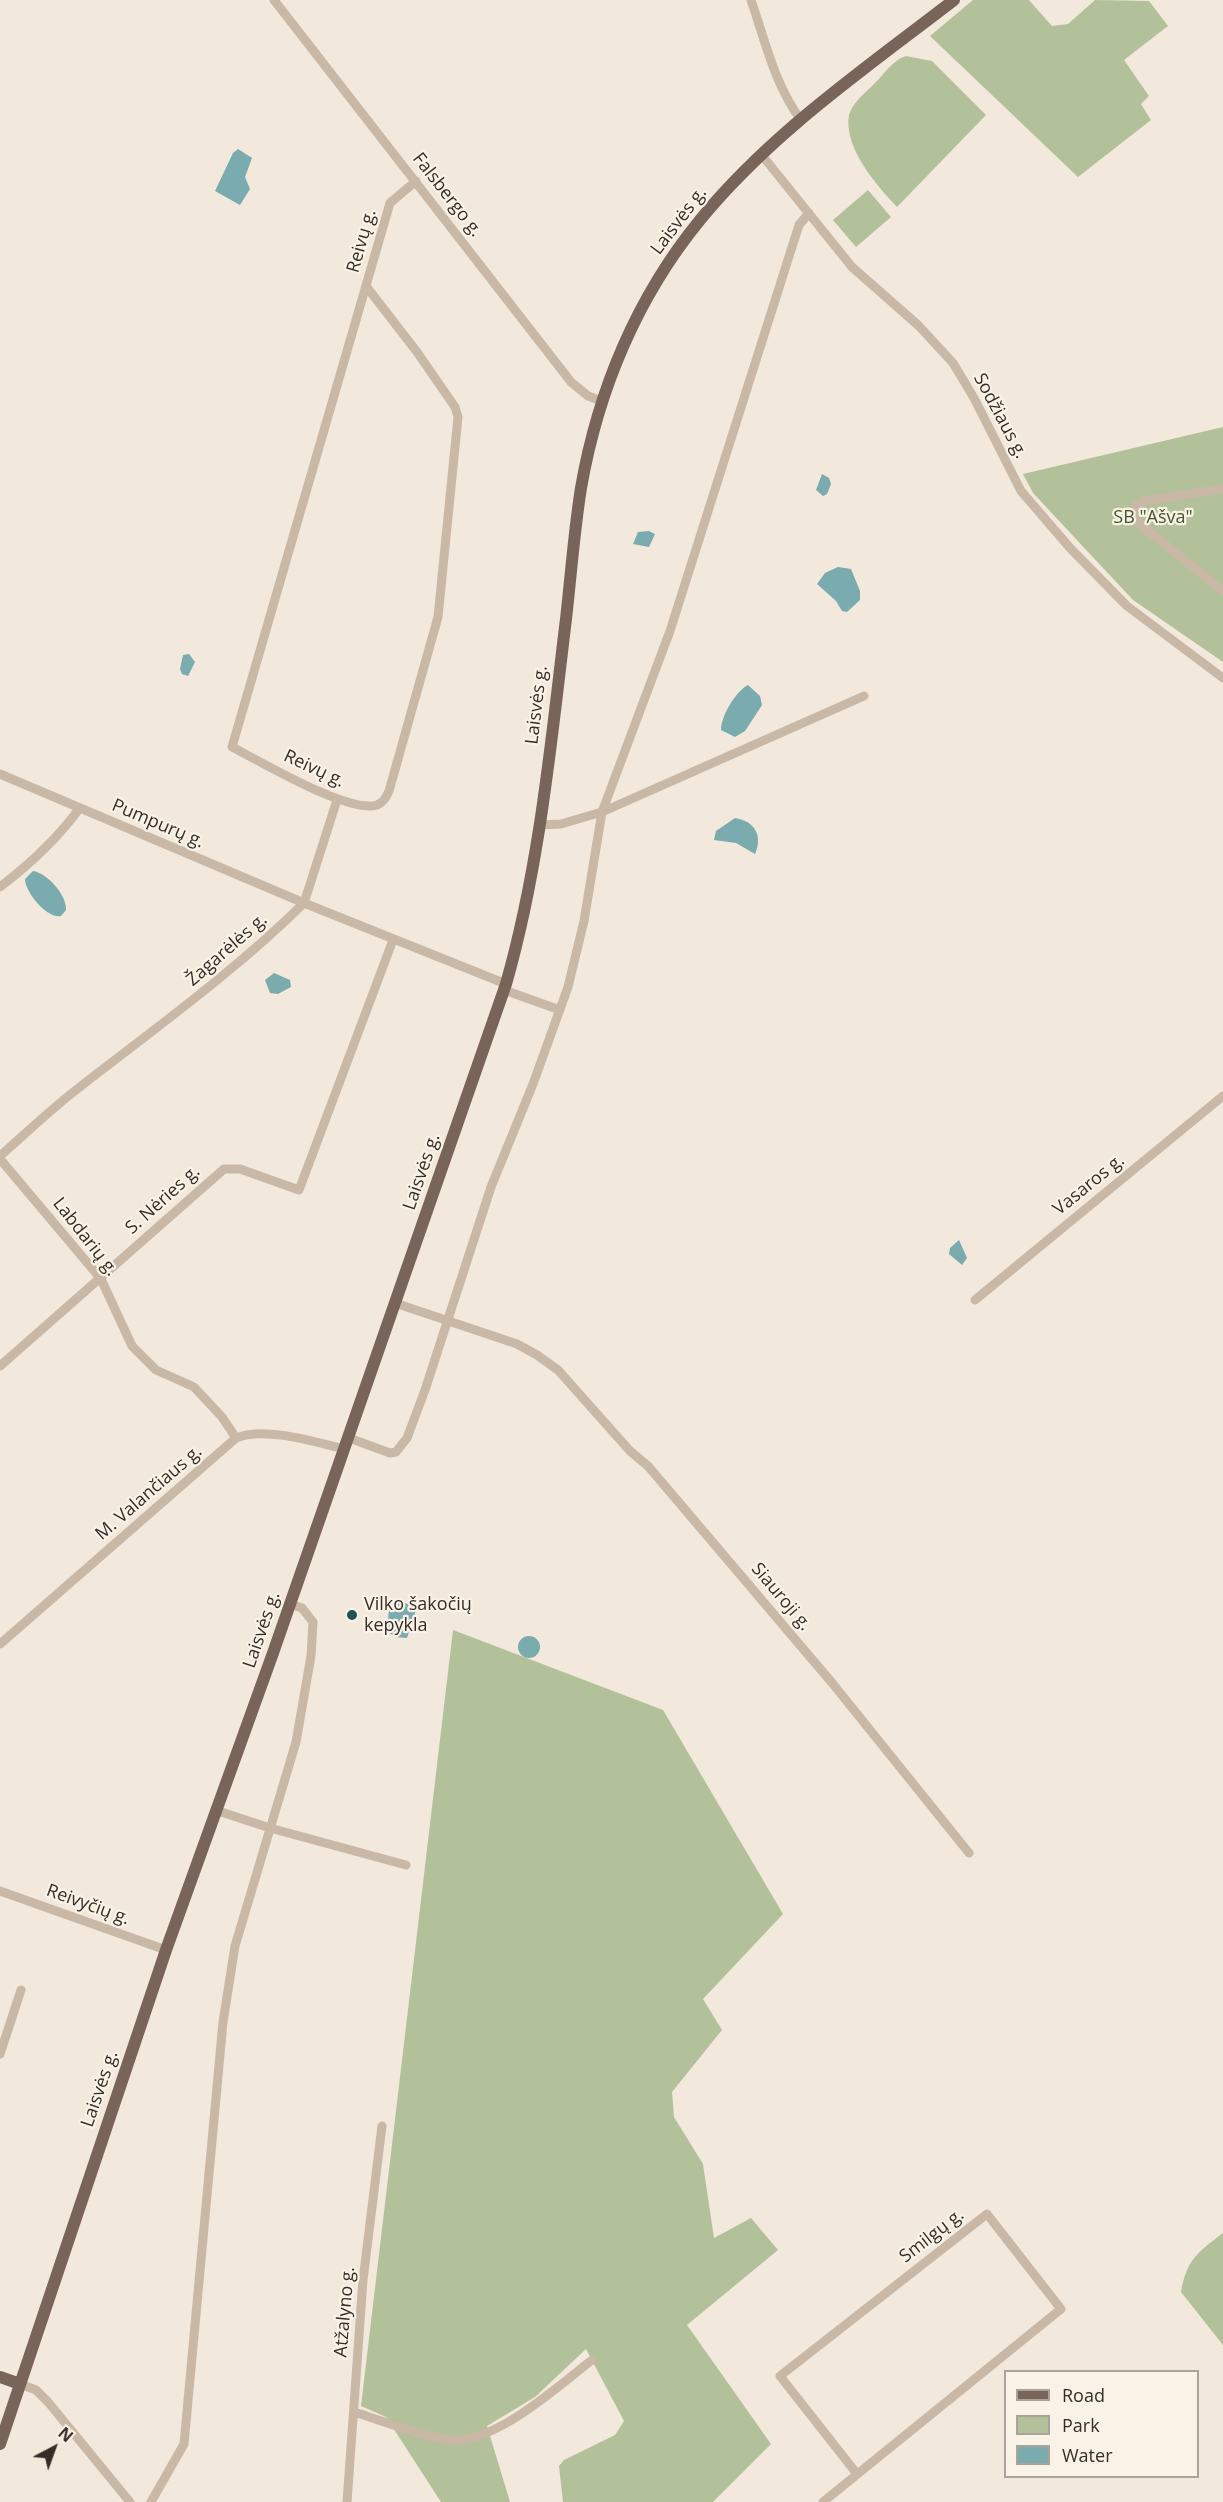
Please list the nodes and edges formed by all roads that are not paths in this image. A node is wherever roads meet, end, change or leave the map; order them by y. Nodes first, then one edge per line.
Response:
1 (274, 0) edge
2 (751, 0) edge
3 (954, 0) edge
4 (801, 120) junction
5 (761, 154) junction
6 (416, 181) junction
7 (809, 213) junction
8 (366, 286) junction
9 (602, 401) junction
10 (1223, 489) edge
11 (1223, 591) edge
12 (1223, 678) edge
13 (864, 696) dead end
14 (0, 774) edge
15 (337, 800) junction
16 (79, 809) junction
17 (602, 812) junction
18 (540, 825) junction
19 (0, 887) edge
20 (304, 903) junction
21 (393, 940) junction
22 (505, 987) junction
23 (560, 1010) junction
24 (1223, 1096) edge
25 (0, 1157) edge
26 (101, 1279) junction
27 (975, 1300) dead end
28 (395, 1303) junction
29 (447, 1320) junction
30 (0, 1366) edge
31 (236, 1438) junction
32 (347, 1443) junction
33 (290, 1604) junction
34 (0, 1644) edge
35 (215, 1810) junction
36 (270, 1828) junction
37 (969, 1853) dead end
38 (406, 1865) dead end
39 (0, 1892) edge
40 (166, 1950) junction
41 (21, 1990) dead end
42 (0, 2054) edge
43 (382, 2126) dead end
44 (591, 2360) dead end
45 (0, 2377) edge
46 (20, 2384) junction
47 (354, 2412) junction
48 (0, 2444) edge
49 (857, 2474) junction
50 (130, 2502) edge
51 (151, 2502) edge
52 (347, 2502) edge
53 (823, 2502) edge

1 - 6 street, Falsbergo g.
2 - 4 street
3 - 4 main road, Laisvės g.
4 - 5 main road, Laisvės g.
5 - 7 street, Sodžiaus g.
5 - 9 main road, Laisvės g.
6 - 8 street, Reivų g.
6 - 9 street, Falsbergo g.
7 - 12 street, Sodžiaus g.
7 - 17 street
8 - 15 street, Reivų g.
8 - 15 street, Reivų g.
9 - 18 main road, Laisvės g.
10 - 11 street
13 - 17 street
14 - 16 street, Pumpurų g.
15 - 20 street
16 - 19 street
16 - 20 street, Pumpurų g.
17 - 18 street
17 - 23 street
18 - 22 main road, Laisvės g.
20 - 21 street
20 - 25 street, Žagarėlės g.
21 - 22 street
21 - 26 street, S. Nėries g.
22 - 23 street
22 - 28 main road, Laisvės g.
23 - 29 street
24 - 27 street, Vasaros g.
25 - 26 street, Labdarių g.
26 - 30 street, S. Nėries g.
26 - 31 street, Labdarių g.
28 - 29 street, Siauroji g.
28 - 32 main road, Laisvės g.
29 - 32 street
29 - 37 street, Siauroji g.
31 - 32 street
31 - 34 street, M. Valančiaus g.
32 - 33 main road, Laisvės g.
33 - 35 main road, Laisvės g.
33 - 36 street
35 - 36 street
35 - 40 main road, Laisvės g.
36 - 38 street
36 - 51 street
39 - 40 street, Reivyčių g.
40 - 46 main road, Laisvės g.
41 - 42 street
43 - 47 street, Atžalyno g.
44 - 47 street
45 - 46 main road
46 - 48 main road, Laisvės g.
46 - 50 street
47 - 52 street, Atžalyno g.
49 - 49 street, Smilgų g.
49 - 53 street, Smilgų g.

